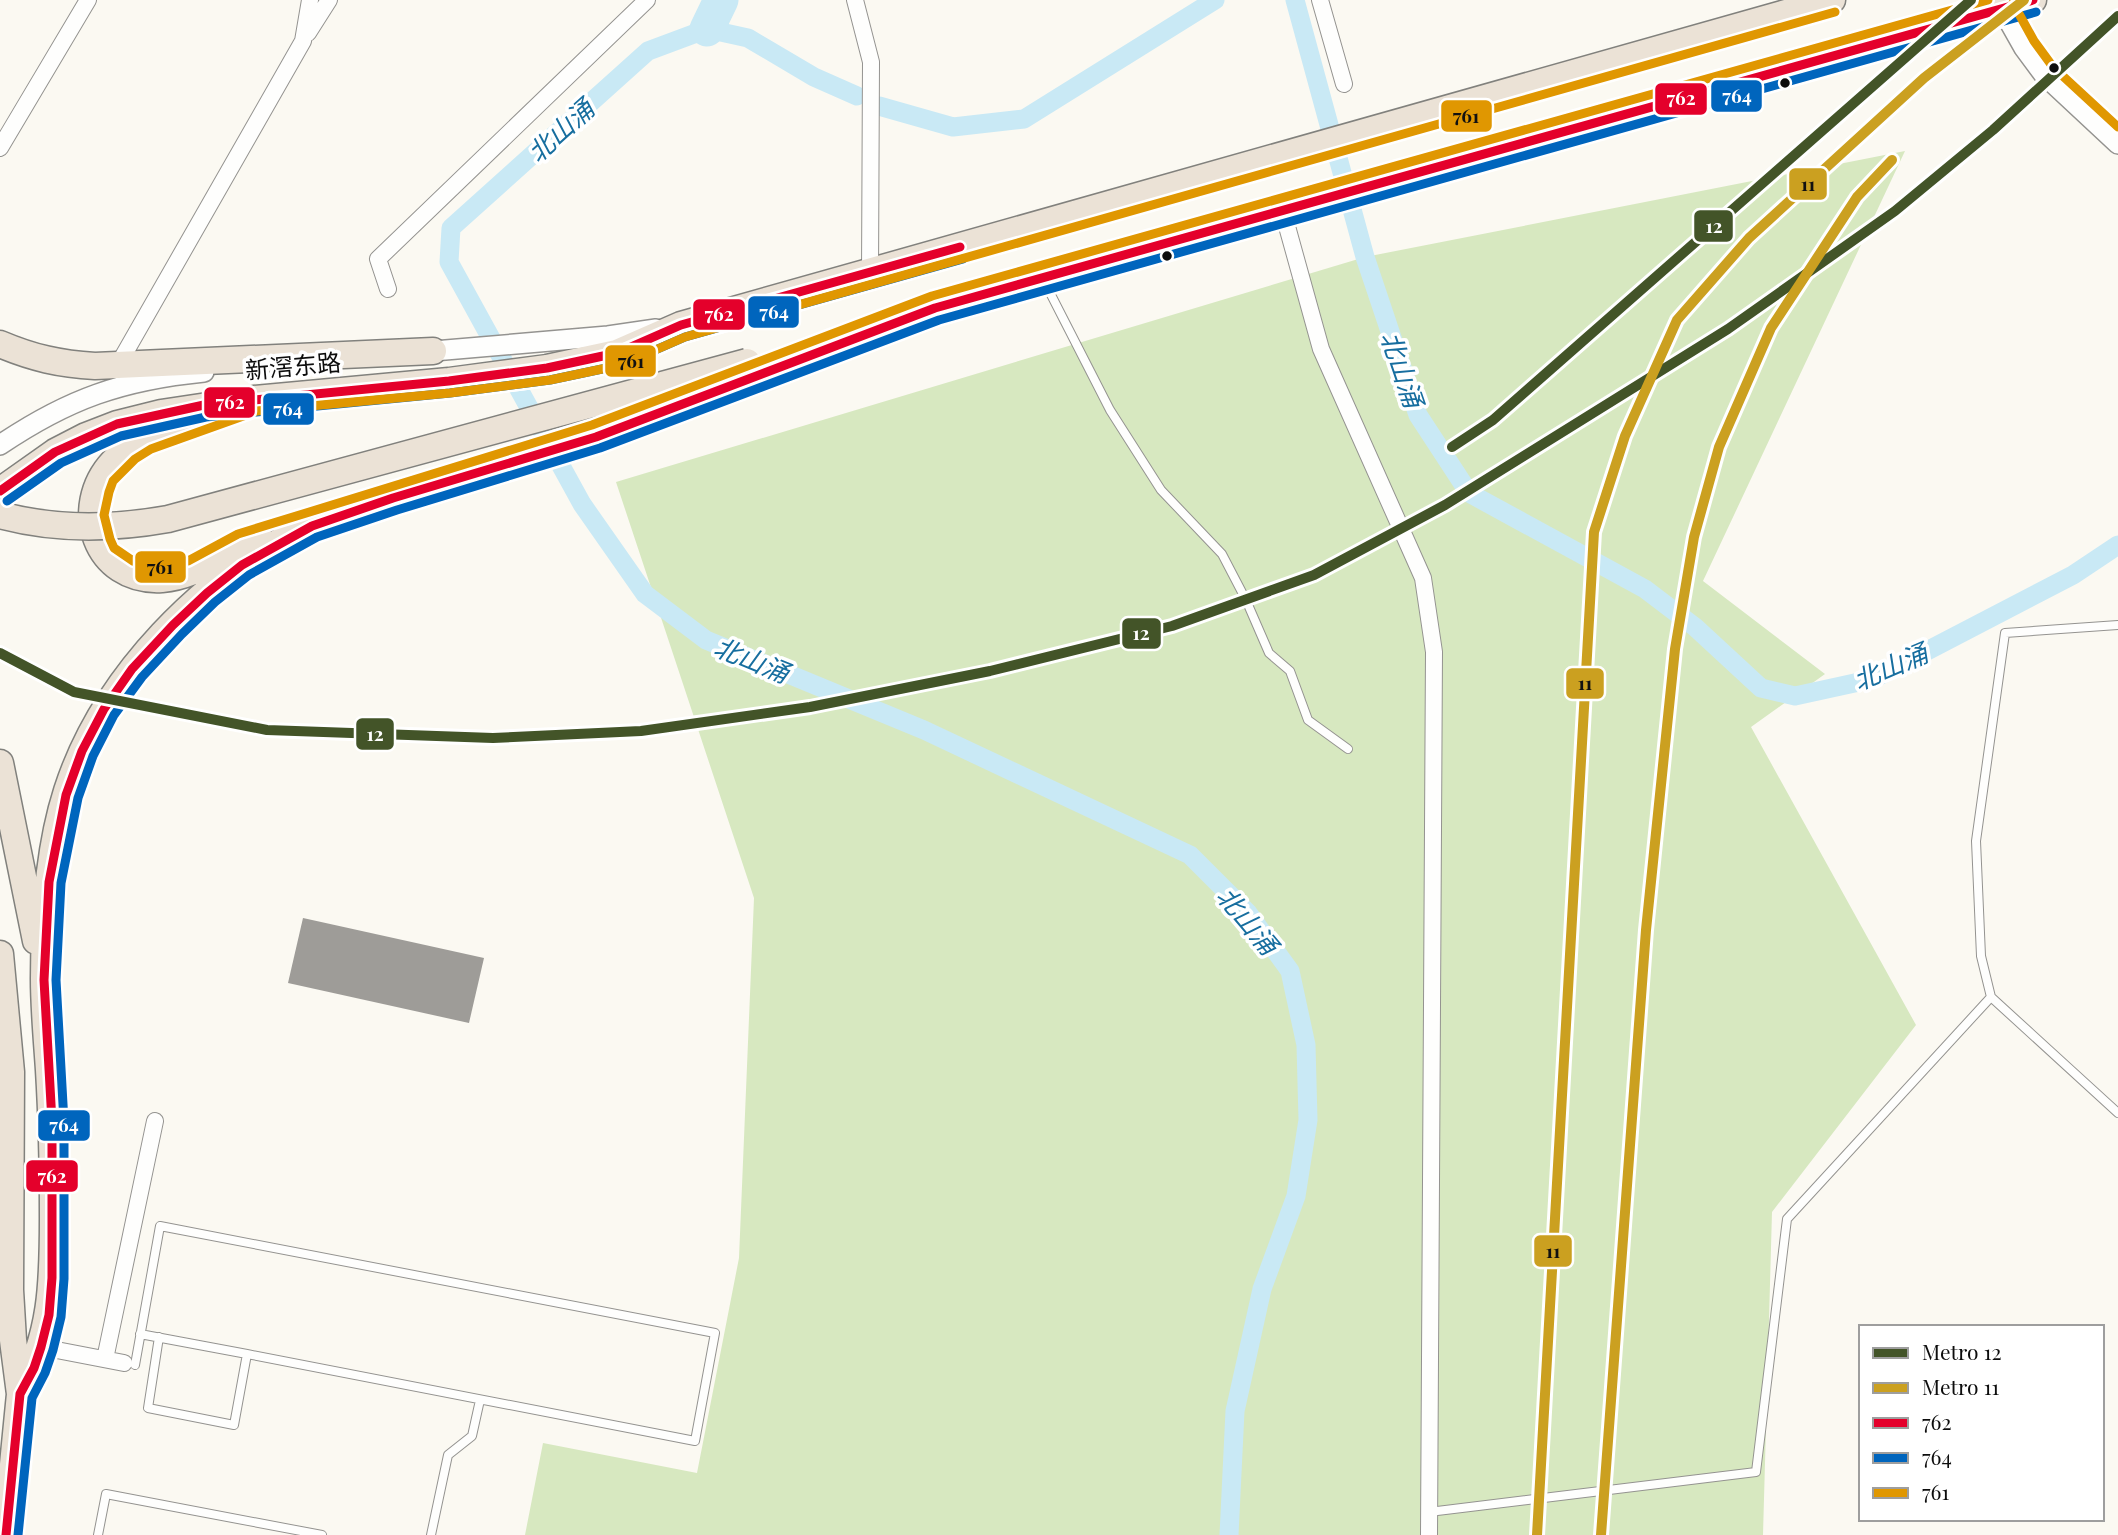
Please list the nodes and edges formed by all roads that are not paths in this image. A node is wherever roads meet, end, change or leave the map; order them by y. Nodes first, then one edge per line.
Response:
1 (88, 0) edge
2 (310, 0) edge
3 (329, 0) edge
4 (647, 0) edge
5 (855, 0) edge
6 (1320, 0) edge
7 (1832, 0) edge
8 (2033, 0) edge
9 (2002, 9) junction
10 (303, 41) junction
11 (1344, 84) dead end
12 (2118, 144) edge
13 (0, 148) edge
14 (1283, 212) junction
15 (870, 273) junction
16 (1042, 278) junction
17 (388, 289) dead end
18 (935, 308) junction
19 (681, 325) junction
20 (0, 344) edge
21 (433, 351) junction
22 (118, 365) junction
23 (254, 399) junction
24 (0, 445) edge
25 (0, 491) edge
26 (0, 515) edge
27 (312, 526) junction
28 (2118, 625) edge
29 (1348, 749) dead end
30 (0, 763) edge
31 (0, 954) edge
32 (44, 980) junction
33 (1991, 997) junction
34 (2118, 1113) edge
35 (155, 1121) dead end
36 (140, 1334) junction
37 (159, 1337) junction
38 (41, 1348) junction
39 (247, 1354) junction
40 (105, 1359) junction
41 (129, 1364) junction
42 (153, 1368) junction
43 (20, 1394) junction
44 (480, 1400) junction
45 (1429, 1513) junction
46 (6, 1535) edge
47 (98, 1535) edge
48 (322, 1535) edge
49 (431, 1535) edge
50 (1429, 1535) edge

1 - 13 street
2 - 10 street
3 - 10 street
4 - 17 street
5 - 15 street
6 - 11 street
7 - 15 highway
8 - 9 highway
9 - 12 street
9 - 14 highway
10 - 22 street
14 - 16 highway
14 - 45 street
15 - 19 highway
16 - 18 highway
16 - 29 lane
18 - 26 highway, bridge
18 - 27 highway
19 - 21 street, 新滘东路
19 - 23 highway
20 - 22 highway
21 - 22 highway
21 - 24 street, 新滘东路
23 - 25 highway
23 - 27 highway
27 - 32 highway
28 - 33 lane
30 - 32 highway
31 - 43 highway
32 - 38 highway
33 - 34 lane
33 - 45 lane
35 - 40 street
36 - 37 lane
36 - 41 lane
36 - 44 lane
37 - 39 lane
37 - 42 lane
38 - 40 street
38 - 43 highway
39 - 42 lane
39 - 44 lane
40 - 41 street
41 - 42 lane
43 - 46 highway
44 - 49 lane
45 - 50 street
47 - 48 lane

